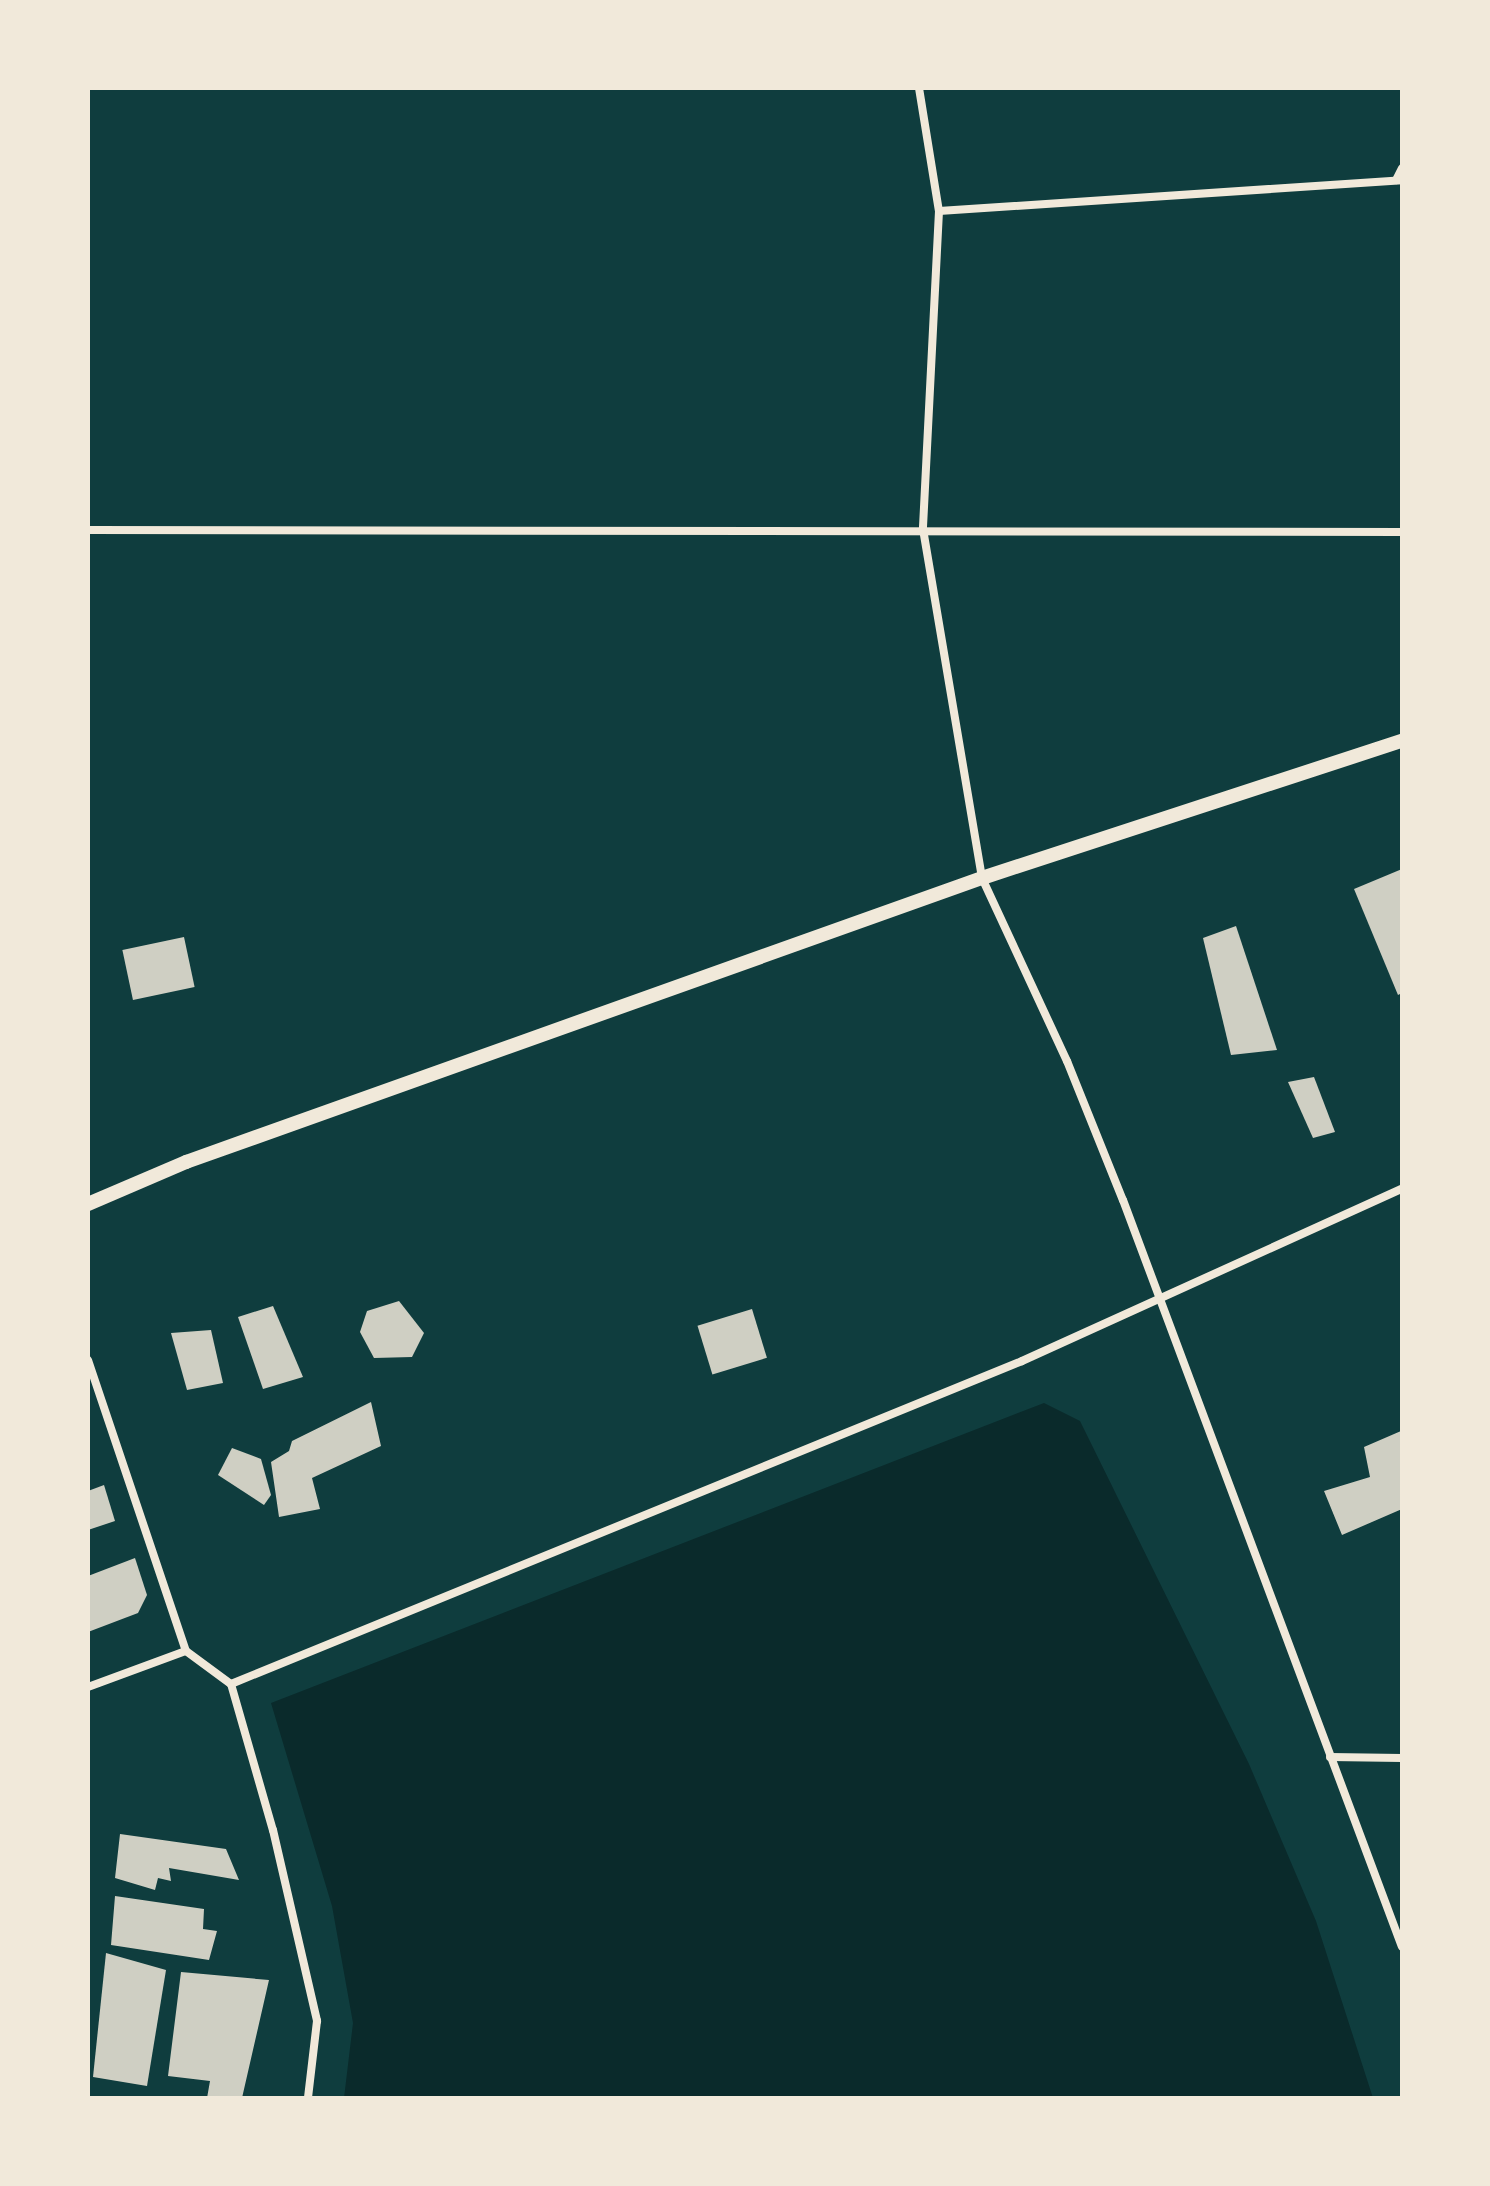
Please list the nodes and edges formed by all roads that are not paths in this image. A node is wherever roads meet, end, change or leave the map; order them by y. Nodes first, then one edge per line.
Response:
1 (919, 88) edge
2 (1402, 168) edge
3 (1399, 180) edge
4 (939, 211) junction
5 (923, 529) junction
6 (88, 530) edge
7 (1402, 532) edge
8 (1402, 741) edge
9 (982, 878) junction
10 (1402, 1189) edge
11 (88, 1204) edge
12 (1161, 1299) junction
13 (88, 1360) edge
14 (186, 1651) junction
15 (231, 1684) junction
16 (88, 1687) edge
17 (1330, 1757) junction
18 (1402, 1758) edge
19 (1402, 1947) edge
20 (308, 2098) edge

1 - 4 street
2 - 3 street
3 - 4 street
4 - 5 street
5 - 6 street
5 - 7 street
5 - 9 street
8 - 9 street
9 - 11 street
9 - 12 street
10 - 12 street
12 - 15 street
12 - 17 street
13 - 14 street
14 - 15 street
14 - 16 street
15 - 20 street
17 - 18 street
17 - 19 street

